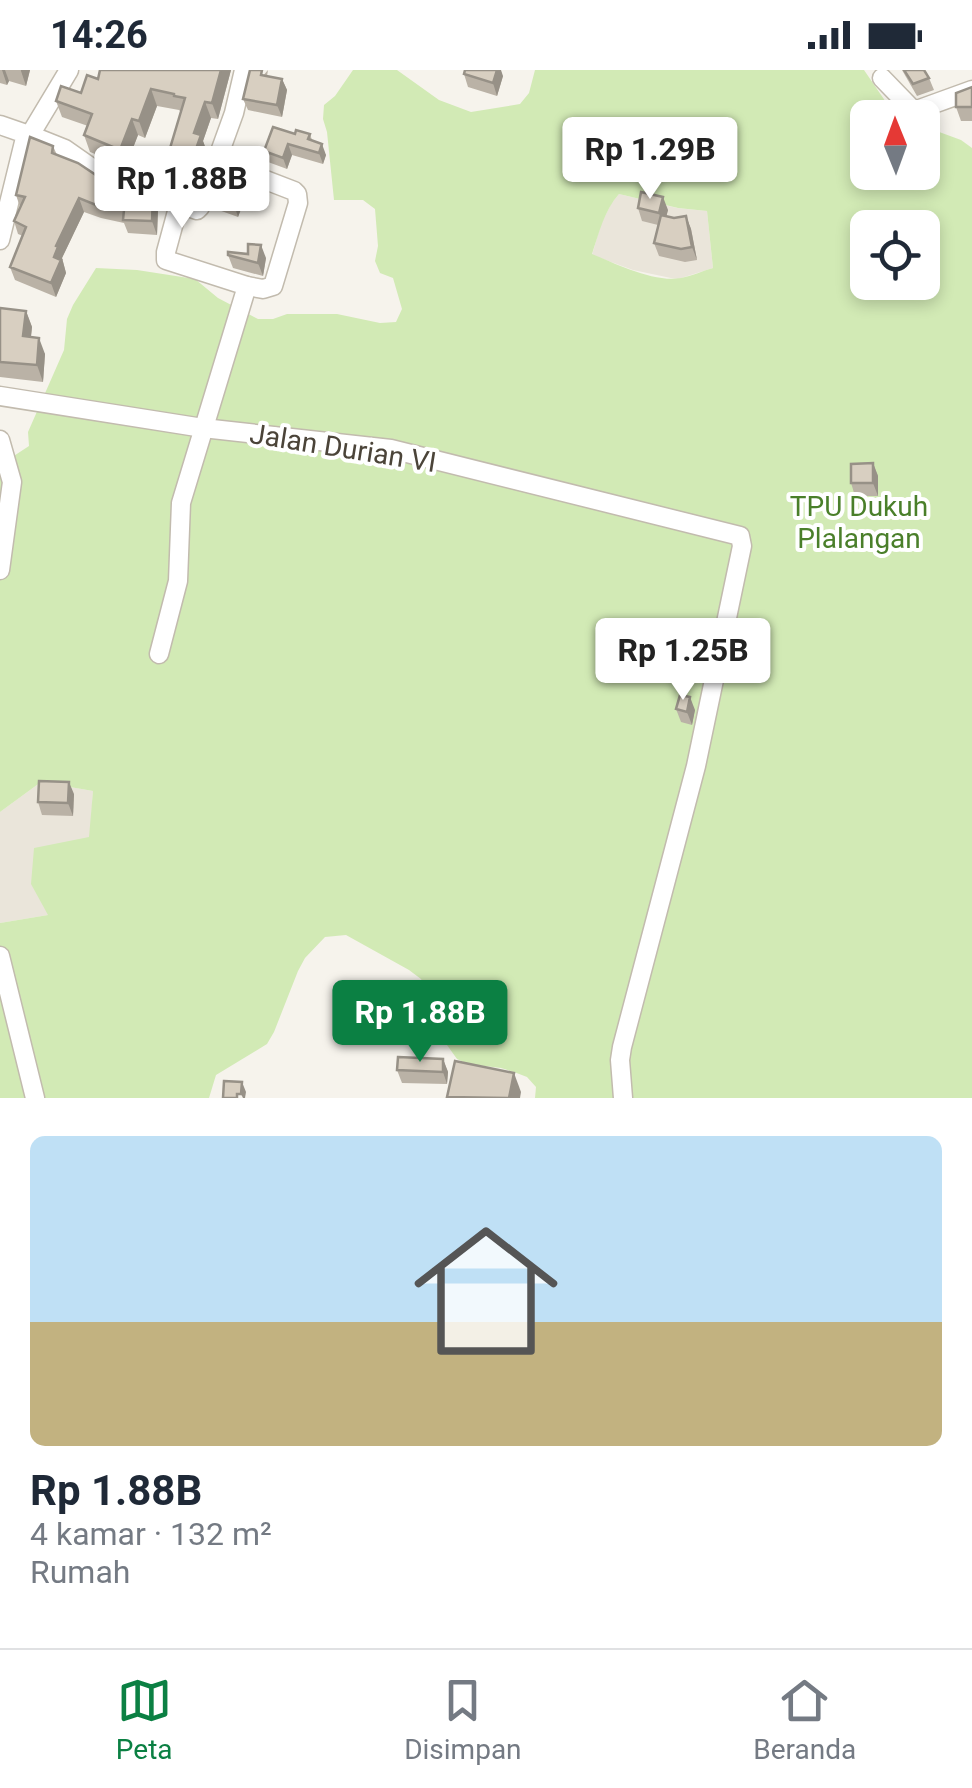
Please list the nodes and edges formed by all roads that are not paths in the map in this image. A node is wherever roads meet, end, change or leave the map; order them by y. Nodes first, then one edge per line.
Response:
1 (69, 70) edge
2 (242, 74) edge
3 (882, 78) dead end
4 (972, 90) edge
5 (0, 125) edge
6 (28, 134) junction
7 (216, 161) junction
8 (180, 204) junction
9 (0, 240) edge
10 (247, 286) junction
11 (0, 396) edge
12 (203, 428) junction
13 (0, 440) edge
14 (0, 570) edge
15 (158, 654) dead end
16 (0, 956) edge
17 (35, 1098) edge
18 (623, 1098) edge

1 - 6 street
2 - 7 street
3 - 4 street
5 - 6 street
6 - 8 street
6 - 9 street
7 - 8 street
7 - 10 street
8 - 10 street
10 - 12 street
11 - 12 street, Jalan Durian VI
12 - 15 street
12 - 18 street, Jalan Durian VI
13 - 14 street
16 - 17 street

